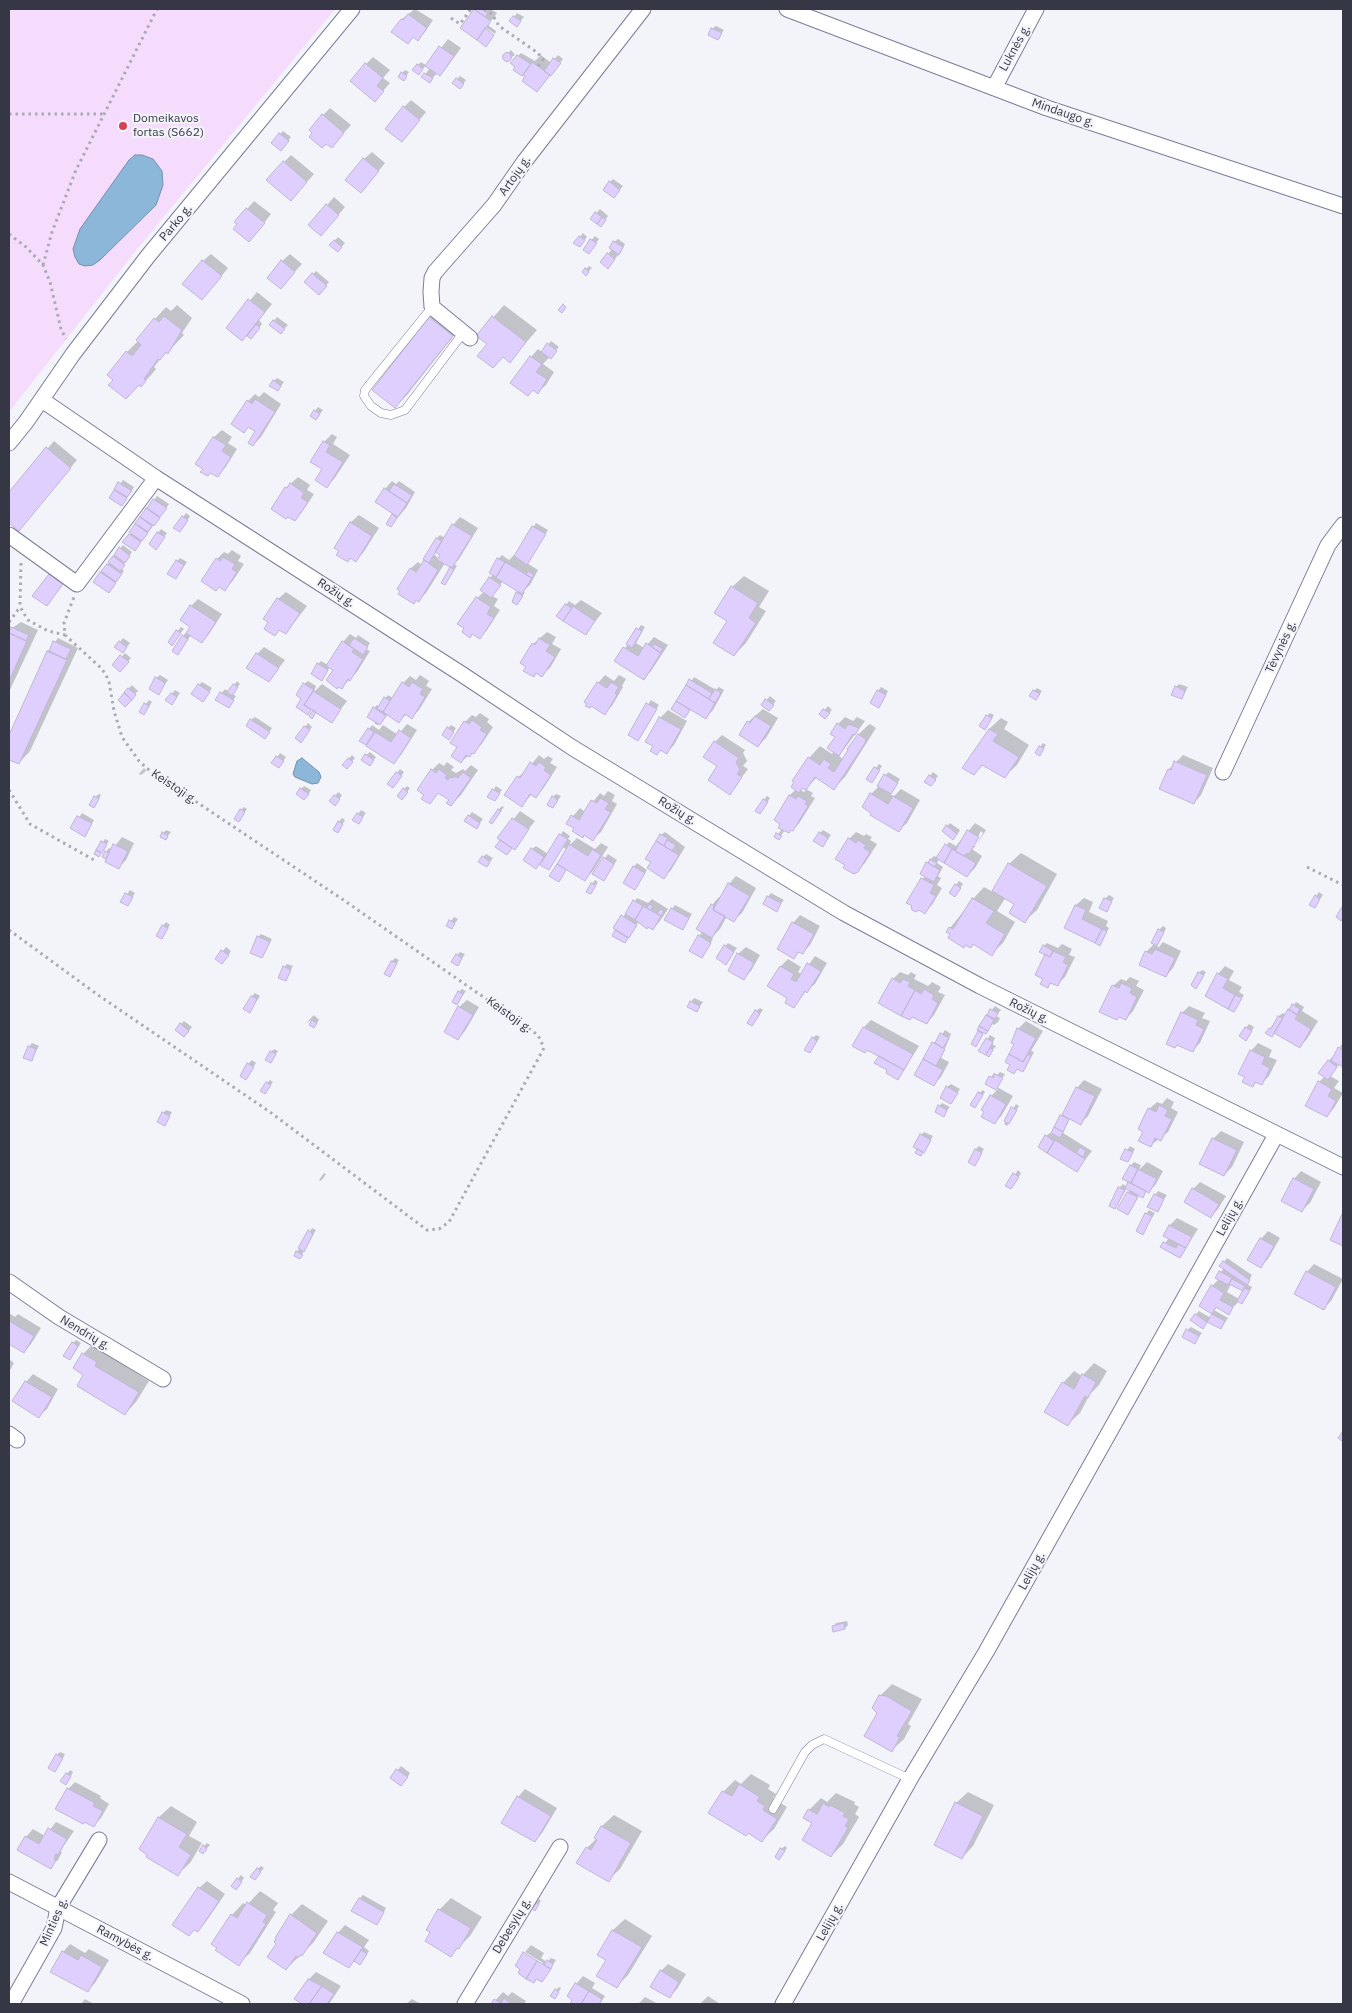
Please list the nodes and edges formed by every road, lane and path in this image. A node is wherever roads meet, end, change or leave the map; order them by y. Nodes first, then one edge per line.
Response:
1 (157, 9) edge
2 (352, 9) edge
3 (471, 9) edge
4 (484, 9) edge
5 (643, 9) edge
6 (787, 9) edge
7 (1036, 9) edge
8 (451, 18) dead end
9 (538, 66) dead end
10 (994, 88) junction
11 (9, 114) edge
12 (104, 114) junction
13 (1343, 206) edge
14 (9, 234) edge
15 (43, 265) junction
16 (432, 307) junction
17 (466, 336) joint
18 (72, 354) junction
19 (42, 400) junction
20 (9, 443) edge
21 (156, 478) junction
22 (1343, 525) edge
23 (13, 539) edge
24 (77, 584) junction
25 (20, 606) junction
26 (9, 622) edge
27 (65, 635) junction
28 (1223, 772) dead end
29 (9, 790) edge
30 (94, 860) dead end
31 (1307, 867) dead end
32 (1343, 885) edge
33 (9, 930) edge
34 (1276, 1135) junction
35 (1343, 1167) edge
36 (9, 1282) edge
37 (163, 1380) dead end
38 (910, 1779) junction
39 (773, 1808) dead end
40 (99, 1840) dead end
41 (560, 1847) dead end
42 (9, 1882) edge
43 (58, 1908) junction
44 (11, 2004) edge
45 (242, 2004) edge
46 (465, 2004) edge
47 (783, 2004) edge

1 - 12 path
2 - 18 street, Parko g.
3 - 8 path
4 - 9 path
5 - 16 street, Artojų g.
6 - 10 street, Mindaugo g.
7 - 10 street, Luknės g.
10 - 13 street, Mindaugo g.
11 - 12 path
12 - 15 path
14 - 15 path
15 - 18 path
16 - 17 street
16 - 17 lane
18 - 19 street, Parko g.
19 - 20 street, Parko g.
19 - 21 street, Rožių g.
21 - 24 street
21 - 34 street, Rožių g.
22 - 28 street, Tėvynės g.
23 - 24 street
23 - 25 path
24 - 27 path
25 - 26 path
25 - 27 path
27 - 33 path, Keistoji g.
29 - 30 path
31 - 32 path
34 - 35 street, Rožių g.
34 - 38 street, Lelijų g.
36 - 37 street, Nendrių g.
38 - 39 lane
38 - 47 street, Lelijų g.
40 - 43 street, Minties g.
41 - 46 street, Debesylų g.
42 - 43 street, Ramybės g.
43 - 44 street, Minties g.
43 - 45 street, Ramybės g.

